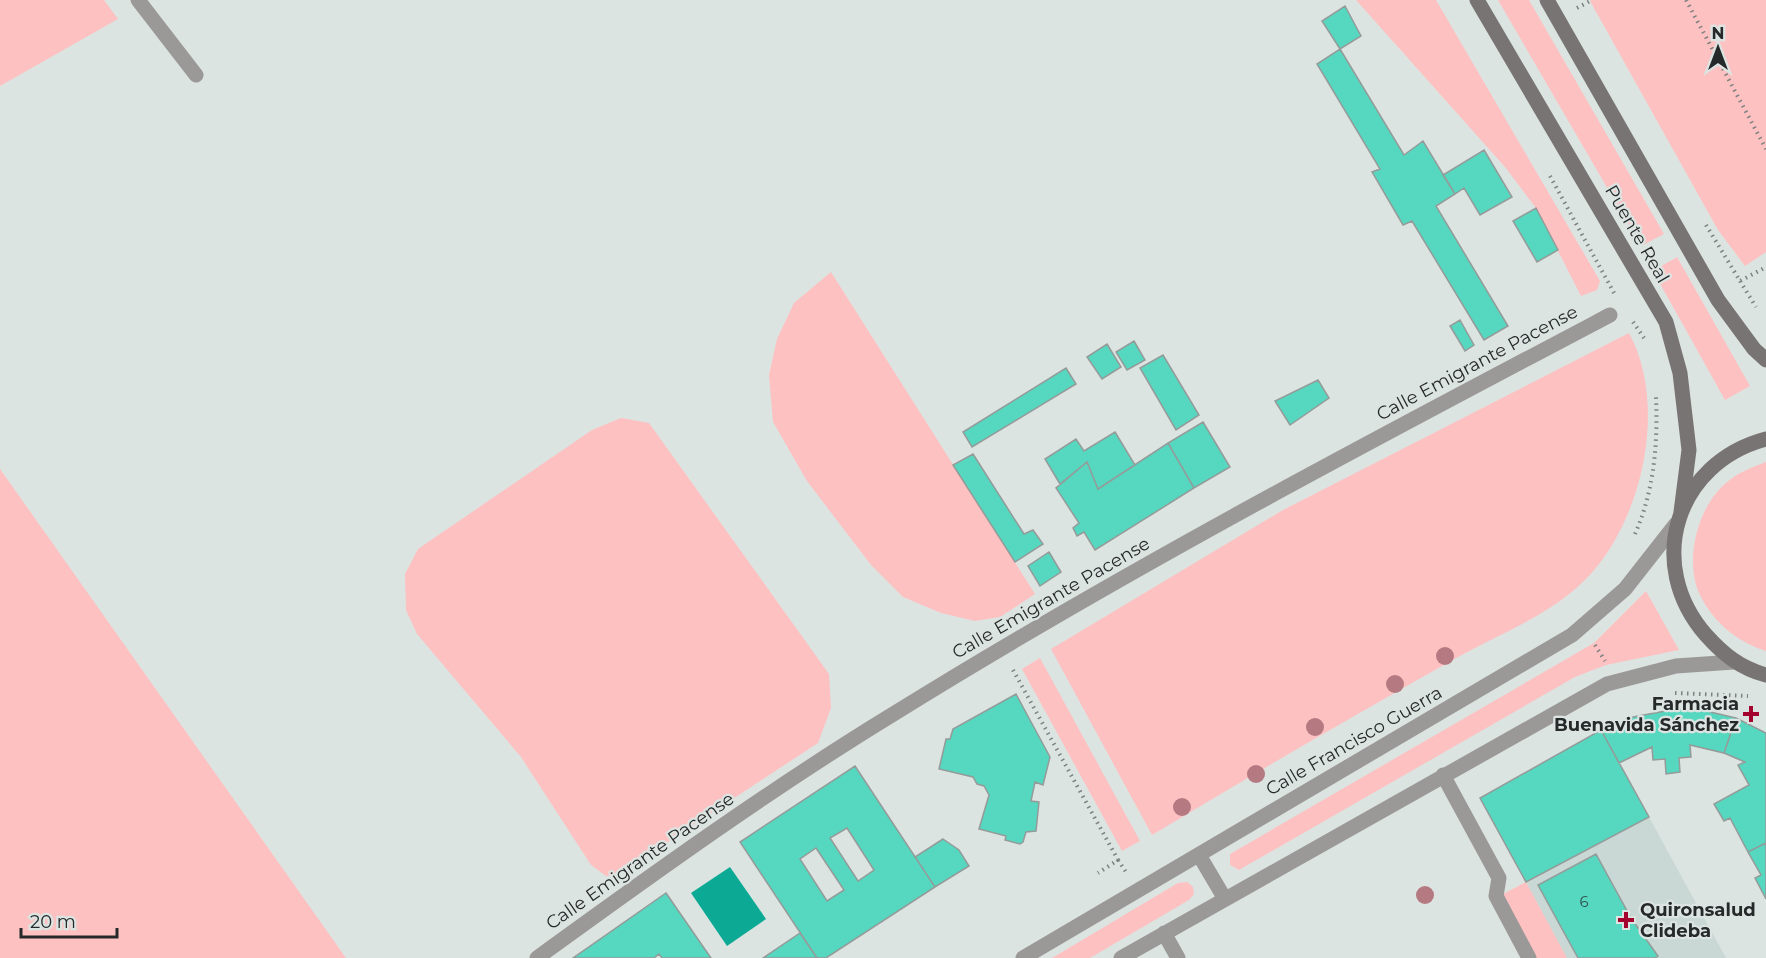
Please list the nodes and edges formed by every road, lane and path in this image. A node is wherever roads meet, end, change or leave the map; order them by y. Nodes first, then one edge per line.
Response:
1 (138, 0) edge
2 (1477, 0) edge
3 (1547, 0) edge
4 (1592, 0) edge
5 (1686, 0) edge
6 (1577, 8) dead end
7 (196, 75) dead end
8 (1766, 149) edge
9 (1678, 235) junction
10 (1766, 267) edge
11 (1740, 281) junction
12 (1758, 311) dead end
13 (1610, 315) dead end
14 (1630, 318) dead end
15 (1649, 347) dead end
16 (1766, 360) edge
17 (1656, 391) dead end
18 (1766, 439) edge
19 (1678, 518) junction
20 (1632, 543) dead end
21 (1002, 648) junction
22 (1734, 662) junction
23 (1766, 675) edge
24 (1443, 775) junction
25 (1199, 855) junction
26 (1098, 873) dead end
27 (1225, 899) junction
28 (1164, 933) junction
29 (537, 958) edge
30 (1023, 958) edge
31 (1121, 958) edge
32 (1178, 958) edge
33 (1529, 958) edge

1 - 7 street
2 - 19 main road, Puente Real
3 - 9 main road, Puente Real
4 - 6 path
5 - 8 path
9 - 11 path
9 - 16 main road, Puente Real
10 - 11 path
11 - 12 path
13 - 21 street, Calle Emigrante Pacense
14 - 15 path
17 - 20 path
18 - 19 main road
19 - 22 main road, Puente Real
19 - 25 street, Calle Francisco Guerra
21 - 26 path
21 - 29 street, Calle Emigrante Pacense
22 - 23 main road
22 - 24 street
24 - 27 street
24 - 33 street
25 - 27 street
25 - 30 street, Calle Francisco Guerra
27 - 28 street
28 - 31 street
28 - 32 street

